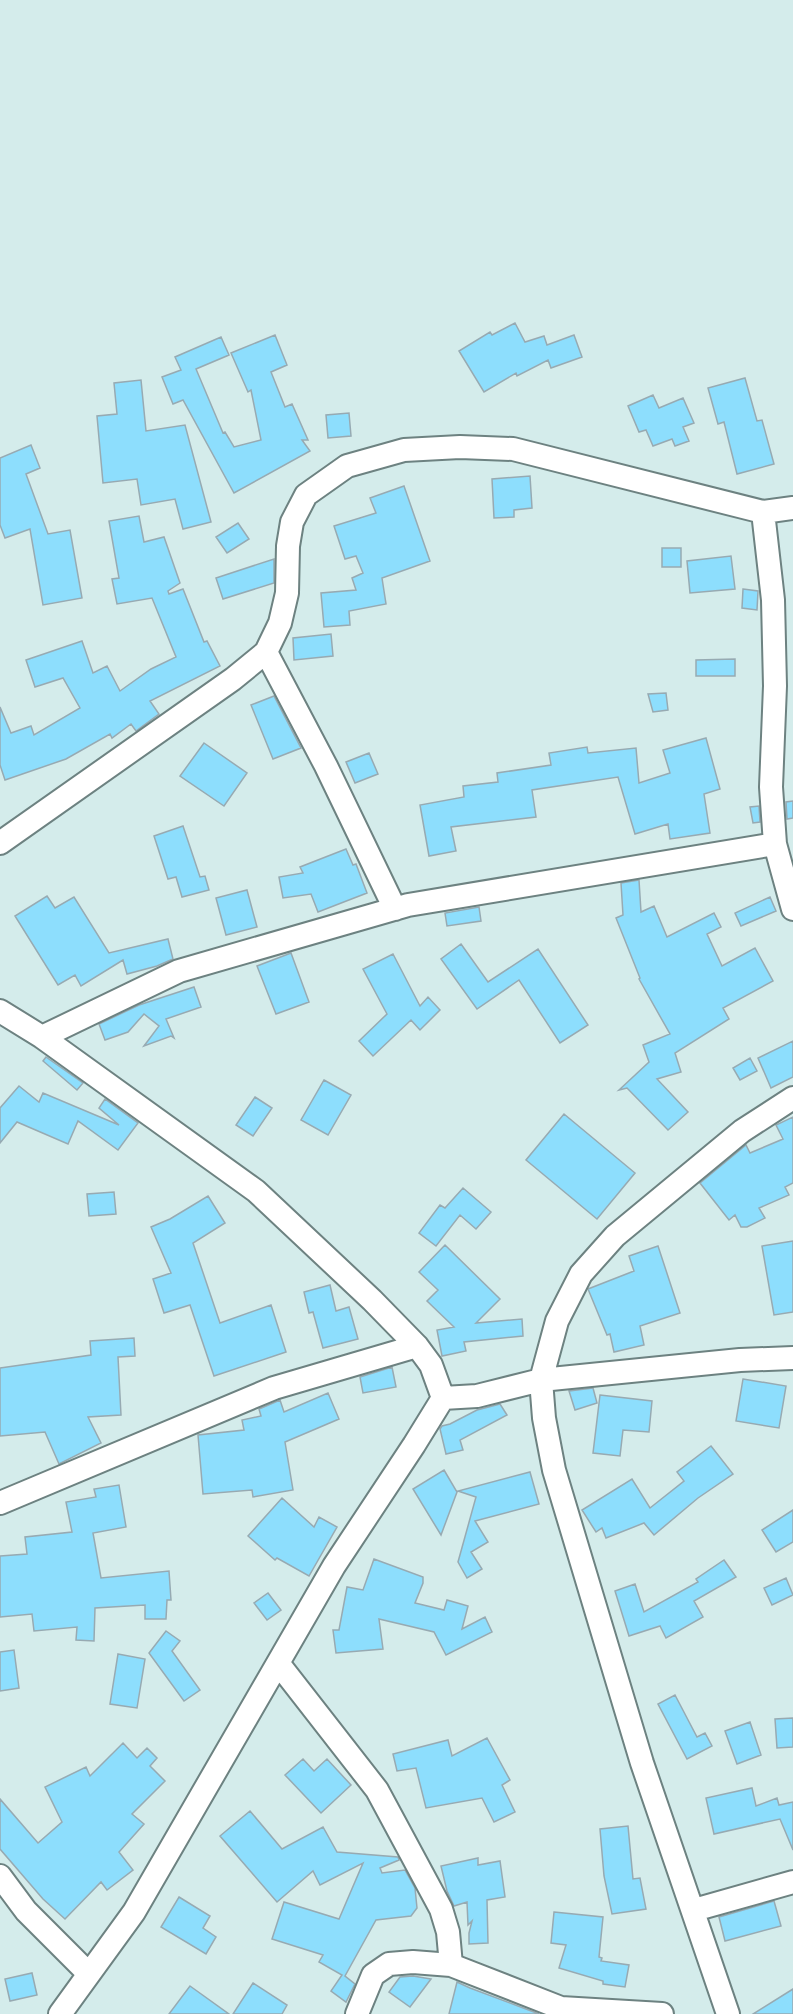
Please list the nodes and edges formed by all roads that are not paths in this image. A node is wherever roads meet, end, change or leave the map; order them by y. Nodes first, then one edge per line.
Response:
1 (793, 508) edge
2 (763, 512) junction
3 (266, 652) junction
4 (0, 843) edge
5 (775, 844) junction
6 (395, 909) junction
7 (793, 909) edge
8 (0, 1011) edge
9 (42, 1037) junction
10 (793, 1098) edge
11 (417, 1346) junction
12 (793, 1358) edge
13 (541, 1380) junction
14 (443, 1398) junction
15 (0, 1503) edge
16 (278, 1663) junction
17 (0, 1876) edge
18 (793, 1882) edge
19 (693, 1910) junction
20 (452, 1965) junction
21 (89, 1974) junction
22 (60, 2014) edge
23 (357, 2014) edge
24 (662, 2014) edge
25 (728, 2014) edge

1 - 2 street
2 - 3 street
2 - 5 street
3 - 4 street
3 - 6 street
5 - 6 street
5 - 7 street
6 - 9 street
8 - 9 street
9 - 11 street
10 - 13 street
11 - 14 street
11 - 15 street
12 - 13 street
13 - 14 street
13 - 19 street
14 - 16 street
16 - 20 street
16 - 21 street
17 - 21 street
18 - 19 street
19 - 25 street
20 - 23 street
20 - 24 street
21 - 22 street

